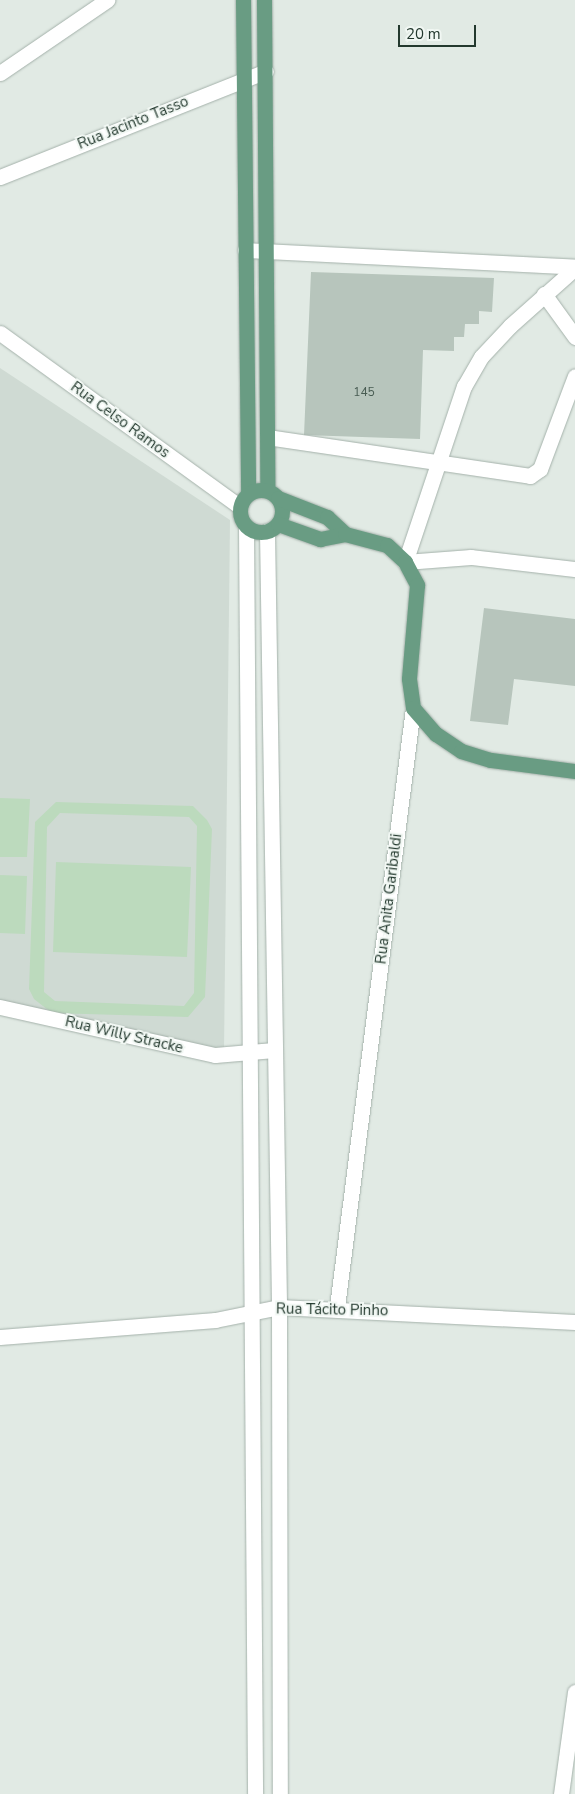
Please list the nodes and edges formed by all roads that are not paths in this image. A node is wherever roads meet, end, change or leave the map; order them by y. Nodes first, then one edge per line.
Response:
1 (107, 0) edge
2 (243, 0) edge
3 (264, 0) edge
4 (266, 71) junction
5 (0, 72) edge
6 (243, 78) junction
7 (0, 177) edge
8 (245, 250) junction
9 (266, 251) junction
10 (575, 268) edge
11 (544, 294) junction
12 (0, 333) edge
13 (575, 337) edge
14 (575, 376) edge
15 (267, 437) junction
16 (437, 459) junction
17 (248, 493) junction
18 (273, 494) junction
19 (240, 507) junction
20 (246, 526) junction
21 (272, 528) junction
22 (345, 534) junction
23 (405, 562) junction
24 (575, 570) edge
25 (414, 708) junction
26 (575, 771) edge
27 (0, 1008) edge
28 (274, 1050) junction
29 (249, 1054) junction
30 (279, 1307) junction
31 (337, 1307) junction
32 (254, 1310) junction
33 (575, 1322) edge
34 (0, 1337) edge
35 (256, 1613) junction
36 (281, 1614) junction
37 (575, 1692) edge
38 (255, 1794) edge
39 (280, 1794) edge
40 (561, 1794) edge

1 - 5 street
2 - 6 main road
3 - 4 main road
4 - 6 street, Rua Jacinto Tasso
4 - 9 main road
6 - 7 street, Rua Jacinto Tasso
6 - 8 main road
8 - 9 street
8 - 17 main road
9 - 10 street
9 - 15 main road
10 - 11 street
11 - 13 street
11 - 16 street
12 - 19 street, Rua Celso Ramos
14 - 16 street
15 - 16 street
15 - 18 main road
16 - 23 street
17 - 18 main road
17 - 19 main road
18 - 21 main road
18 - 22 main road, Rua Anita Garibaldi
19 - 20 main road
20 - 21 main road
20 - 29 street
21 - 22 main road, Rua Anita Garibaldi
21 - 28 street
22 - 23 main road, Rua Anita Garibaldi
23 - 24 street
23 - 25 main road, Rua Anita Garibaldi
25 - 26 main road
25 - 31 street, Rua Anita Garibaldi
27 - 29 street, Rua Willy Stracke
28 - 29 street, Rua Willy Stracke
28 - 30 street
29 - 32 street
30 - 31 street, Rua Tácito Pinho
30 - 32 street, Rua Tácito Pinho
30 - 36 street
31 - 33 street, Rua Tácito Pinho
32 - 34 street, Rua Tácito Pinho
32 - 35 street
35 - 36 street
35 - 38 street
36 - 39 street
37 - 40 street

